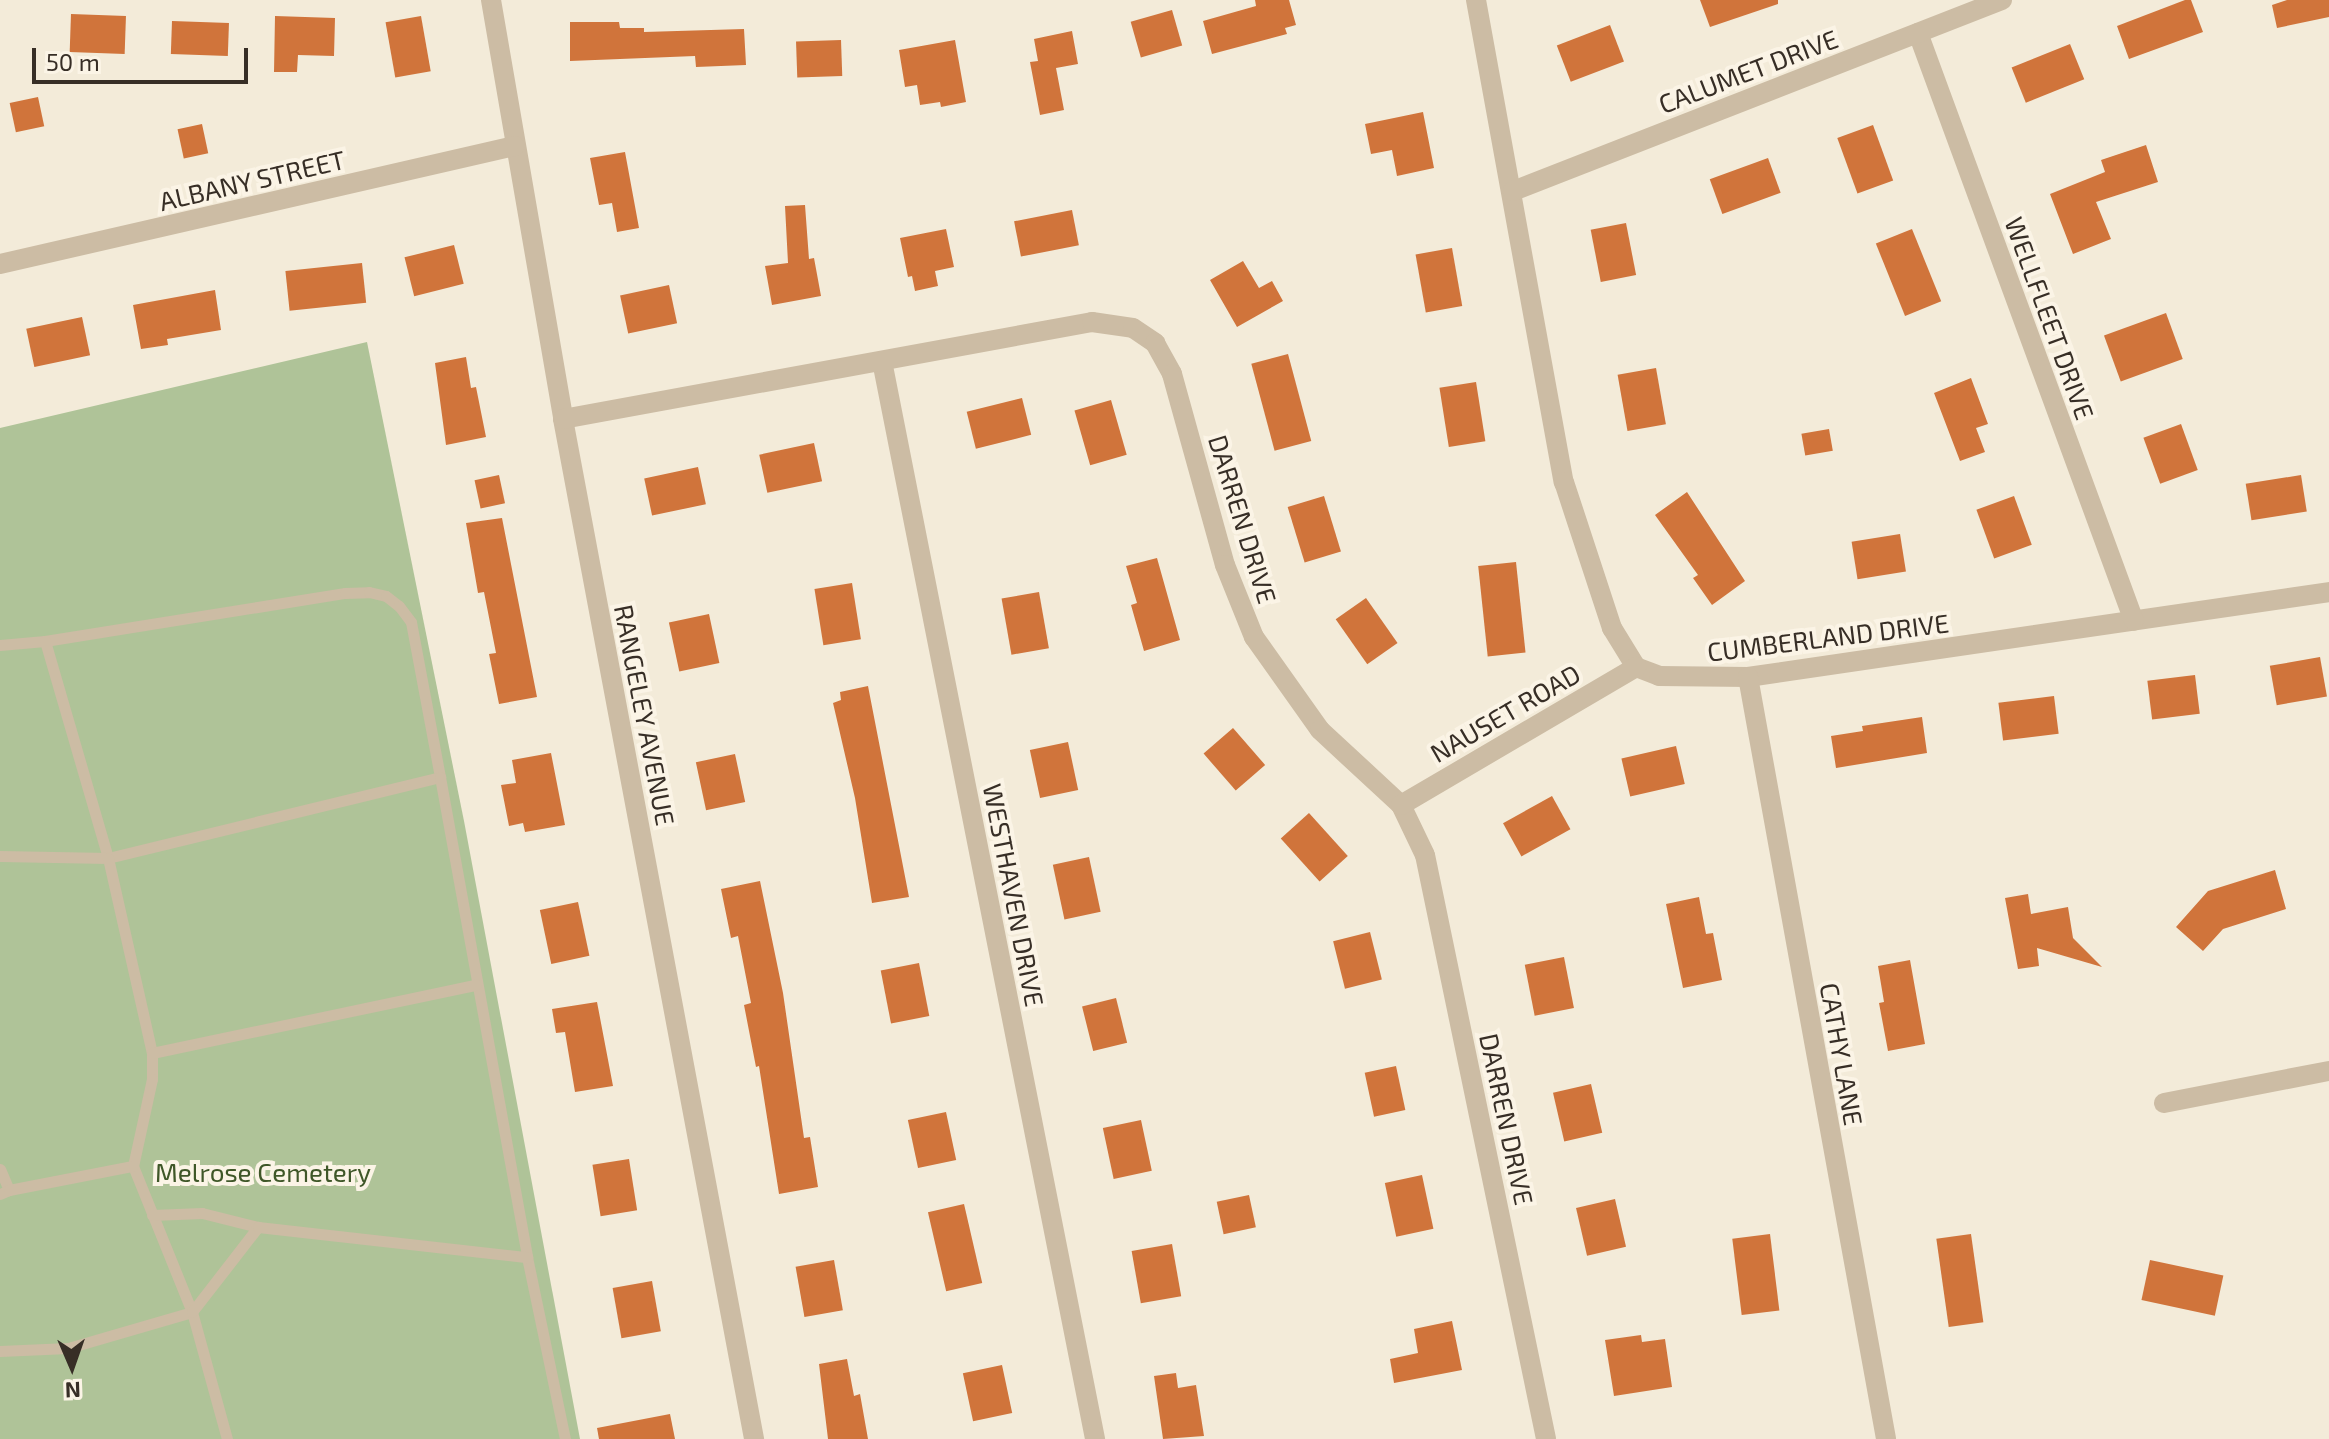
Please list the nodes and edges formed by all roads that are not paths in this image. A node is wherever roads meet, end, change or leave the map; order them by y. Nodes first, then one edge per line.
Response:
1 (491, 0) edge
2 (1476, 0) edge
3 (2002, 0) edge
4 (1918, 33) junction
5 (515, 146) junction
6 (1513, 191) junction
7 (0, 264) edge
8 (882, 361) junction
9 (563, 419) junction
10 (2329, 592) edge
11 (2134, 621) junction
12 (45, 641) junction
13 (0, 645) edge
14 (1636, 667) junction
15 (1748, 677) junction
16 (440, 777) junction
17 (1401, 805) junction
18 (0, 856) edge
19 (108, 858) junction
20 (476, 985) junction
21 (152, 1053) junction
22 (2329, 1071) edge
23 (2164, 1103) dead end
24 (133, 1166) junction
25 (0, 1169) edge
26 (4, 1192) edge
27 (152, 1215) junction
28 (258, 1227) junction
29 (527, 1257) junction
30 (192, 1312) junction
31 (0, 1351) edge
32 (227, 1439) edge
33 (565, 1439) edge
34 (754, 1439) edge
35 (1095, 1439) edge
36 (1546, 1439) edge
37 (1886, 1439) edge

1 - 5 street, RANGELEY AVENUE
2 - 6 street
3 - 4 street, CALUMET DRIVE
4 - 6 street, CALUMET DRIVE
4 - 11 street, WELLFLEET DRIVE
5 - 7 street, ALBANY STREET
5 - 9 street, RANGELEY AVENUE
6 - 14 street
8 - 9 street, DARREN DRIVE
8 - 17 street, DARREN DRIVE
8 - 35 street, WESTHAVEN DRIVE
9 - 34 street, RANGELEY AVENUE
10 - 11 street, CUMBERLAND DRIVE
11 - 15 street, CUMBERLAND DRIVE
12 - 13 lane
12 - 16 lane
12 - 19 lane
14 - 15 street, CUMBERLAND DRIVE
14 - 17 street, NAUSET ROAD
15 - 37 street, CATHY LANE
16 - 19 lane
16 - 20 lane
17 - 36 street, DARREN DRIVE
18 - 19 lane
19 - 21 lane
20 - 21 lane
20 - 29 lane
21 - 24 lane
22 - 23 street
24 - 26 lane
24 - 27 lane
25 - 26 lane
27 - 28 lane
27 - 30 lane
28 - 29 lane
28 - 30 lane
29 - 33 lane
30 - 31 lane
30 - 32 lane

